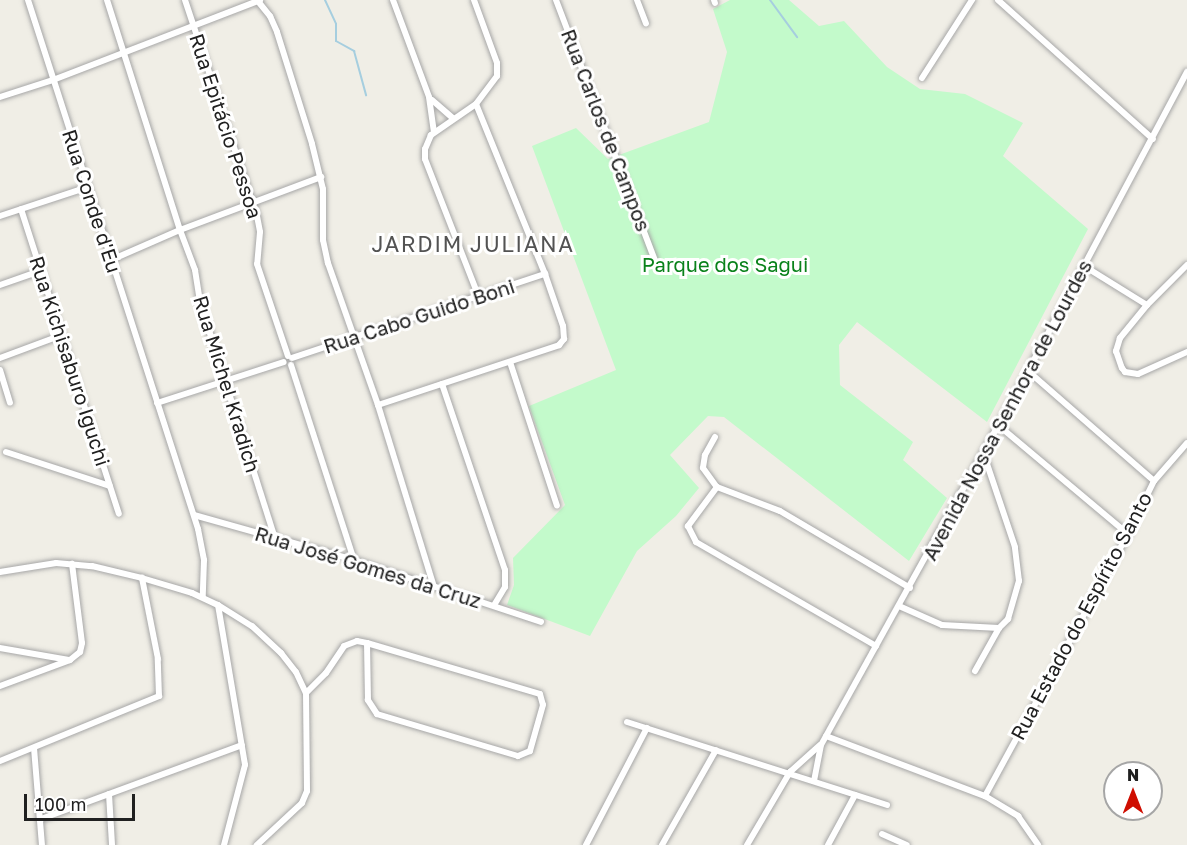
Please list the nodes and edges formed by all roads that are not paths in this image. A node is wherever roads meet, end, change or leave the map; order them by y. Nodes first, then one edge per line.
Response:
1 (28, 0) edge
2 (107, 0) edge
3 (185, 0) edge
4 (258, 0) edge
5 (393, 0) edge
6 (474, 0) edge
7 (556, 0) edge
8 (637, 0) edge
9 (972, 0) edge
10 (998, 0) edge
11 (646, 22) dead end
12 (193, 26) junction
13 (124, 53) junction
14 (1187, 72) edge
15 (922, 78) dead end
16 (53, 80) junction
17 (0, 97) edge
18 (429, 97) junction
19 (476, 104) junction
20 (453, 118) junction
21 (434, 132) junction
22 (1154, 139) junction
23 (321, 177) junction
24 (88, 187) junction
25 (252, 202) junction
26 (21, 209) junction
27 (0, 216) edge
28 (180, 230) junction
29 (111, 260) junction
30 (655, 260) dead end
31 (1187, 265) edge
32 (1084, 266) junction
33 (40, 271) junction
34 (545, 273) junction
35 (0, 285) edge
36 (478, 295) junction
37 (1147, 305) junction
38 (62, 335) junction
39 (353, 338) junction
40 (1187, 352) edge
41 (0, 358) edge
42 (289, 360) junction
43 (510, 362) junction
44 (0, 370) edge
45 (1028, 371) junction
46 (224, 382) junction
47 (442, 384) junction
48 (10, 403) dead end
49 (157, 403) junction
50 (378, 405) junction
51 (998, 425) junction
52 (715, 437) dead end
53 (1187, 443) edge
54 (6, 452) dead end
55 (983, 452) junction
56 (1154, 481) junction
57 (110, 486) junction
58 (717, 487) junction
59 (557, 506) dead end
60 (119, 514) dead end
61 (194, 515) junction
62 (1128, 534) junction
63 (275, 539) junction
64 (354, 560) junction
65 (72, 564) junction
66 (0, 572) edge
67 (142, 578) junction
68 (434, 587) junction
69 (910, 588) junction
70 (203, 597) junction
71 (218, 604) junction
72 (494, 605) junction
73 (899, 606) junction
74 (541, 622) dead end
75 (999, 628) junction
76 (367, 644) junction
77 (876, 646) junction
78 (0, 648) edge
79 (70, 660) junction
80 (975, 671) dead end
81 (0, 686) edge
82 (306, 693) junction
83 (627, 722) dead end
84 (647, 728) junction
85 (826, 736) junction
86 (243, 745) junction
87 (821, 745) junction
88 (34, 748) junction
89 (716, 750) junction
90 (0, 761) edge
91 (790, 772) junction
92 (814, 782) junction
93 (109, 794) junction
94 (855, 795) junction
95 (985, 796) junction
96 (887, 805) dead end
97 (41, 819) junction
98 (882, 834) dead end
99 (42, 845) edge
100 (112, 845) edge
101 (224, 845) edge
102 (257, 845) edge
103 (586, 845) edge
104 (662, 845) edge
105 (747, 845) edge
106 (828, 845) edge
107 (907, 845) edge
108 (1038, 845) edge

1 - 16 street, Rua Conde d'Eu
2 - 13 street, Rua Michel Kradich
3 - 12 street, Rua Epitácio Pessoa
4 - 12 street
4 - 23 street
5 - 18 street
6 - 19 street
7 - 30 street, Rua Carlos de Campos
8 - 11 street
9 - 15 street
10 - 22 street
12 - 13 street
12 - 25 street, Rua Epitácio Pessoa
13 - 16 street
13 - 28 street, Rua Michel Kradich
14 - 22 street, Avenida Nossa Senhora de Lourdes
16 - 17 street
16 - 24 street, Rua Conde d'Eu
18 - 20 street
18 - 21 street
19 - 20 street
19 - 34 street
20 - 21 street
21 - 36 street
22 - 32 street, Avenida Nossa Senhora de Lourdes
23 - 25 street
23 - 39 street
24 - 26 street
24 - 29 street, Rua Conde d'Eu
25 - 28 street
25 - 42 street, Rua Epitácio Pessoa
26 - 27 street
26 - 33 street, Rua Kichisaburo Iguchi
28 - 29 street
28 - 46 street, Rua Michel Kradich
29 - 49 street, Rua Conde d'Eu
31 - 37 street
32 - 37 street
32 - 45 street, Avenida Nossa Senhora de Lourdes
33 - 35 street
33 - 38 street, Rua Kichisaburo Iguchi
34 - 36 street, Rua Cabo Guido Boni
34 - 43 street
36 - 39 street, Rua Cabo Guido Boni
37 - 40 street
38 - 41 street
38 - 57 street, Rua Kichisaburo Iguchi
39 - 42 street, Rua Cabo Guido Boni
39 - 50 street
42 - 46 street, Rua Cabo Guido Boni
42 - 64 street, Rua Epitácio Pessoa
43 - 47 street
43 - 59 street
44 - 48 street
45 - 51 street, Avenida Nossa Senhora de Lourdes
45 - 56 street
46 - 49 street, Rua Cabo Guido Boni
46 - 63 street, Rua Michel Kradich
47 - 50 street
47 - 72 street
49 - 61 street, Rua Conde d'Eu
50 - 68 street
51 - 55 street, Avenida Nossa Senhora de Lourdes
51 - 62 street
52 - 58 street
53 - 56 street, Rua Estado do Espírito Santo
54 - 57 street
55 - 69 street, Avenida Nossa Senhora de Lourdes
55 - 75 street
56 - 62 street, Rua Estado do Espírito Santo
57 - 60 street, Rua Kichisaburo Iguchi
58 - 69 street
58 - 77 street
61 - 63 street, Rua José Gomes da Cruz
61 - 70 street, Rua Conde d'Eu
62 - 95 street, Rua Estado do Espírito Santo
63 - 64 street, Rua José Gomes da Cruz
64 - 68 street, Rua José Gomes da Cruz
65 - 66 street
65 - 67 street
65 - 79 street
67 - 70 street
67 - 88 street
68 - 72 street, Rua José Gomes da Cruz
69 - 73 street, Avenida Nossa Senhora de Lourdes
70 - 71 street
71 - 82 street
71 - 86 street
72 - 74 street, Rua José Gomes da Cruz
73 - 75 street
73 - 77 street, Avenida Nossa Senhora de Lourdes
75 - 80 street
76 - 76 street
76 - 82 street
77 - 85 street, Avenida Nossa Senhora de Lourdes
78 - 79 street
79 - 81 street
82 - 102 street
83 - 84 street
84 - 89 street
84 - 103 street
85 - 87 street, Avenida Nossa Senhora de Lourdes
85 - 95 street
86 - 93 street
86 - 101 street
87 - 91 street
87 - 92 street
88 - 90 street
88 - 97 street
89 - 91 street
89 - 104 street
91 - 92 street
91 - 105 street
92 - 94 street
93 - 97 street
93 - 100 street
94 - 96 street
94 - 106 street
95 - 108 street
97 - 99 street
98 - 107 street

